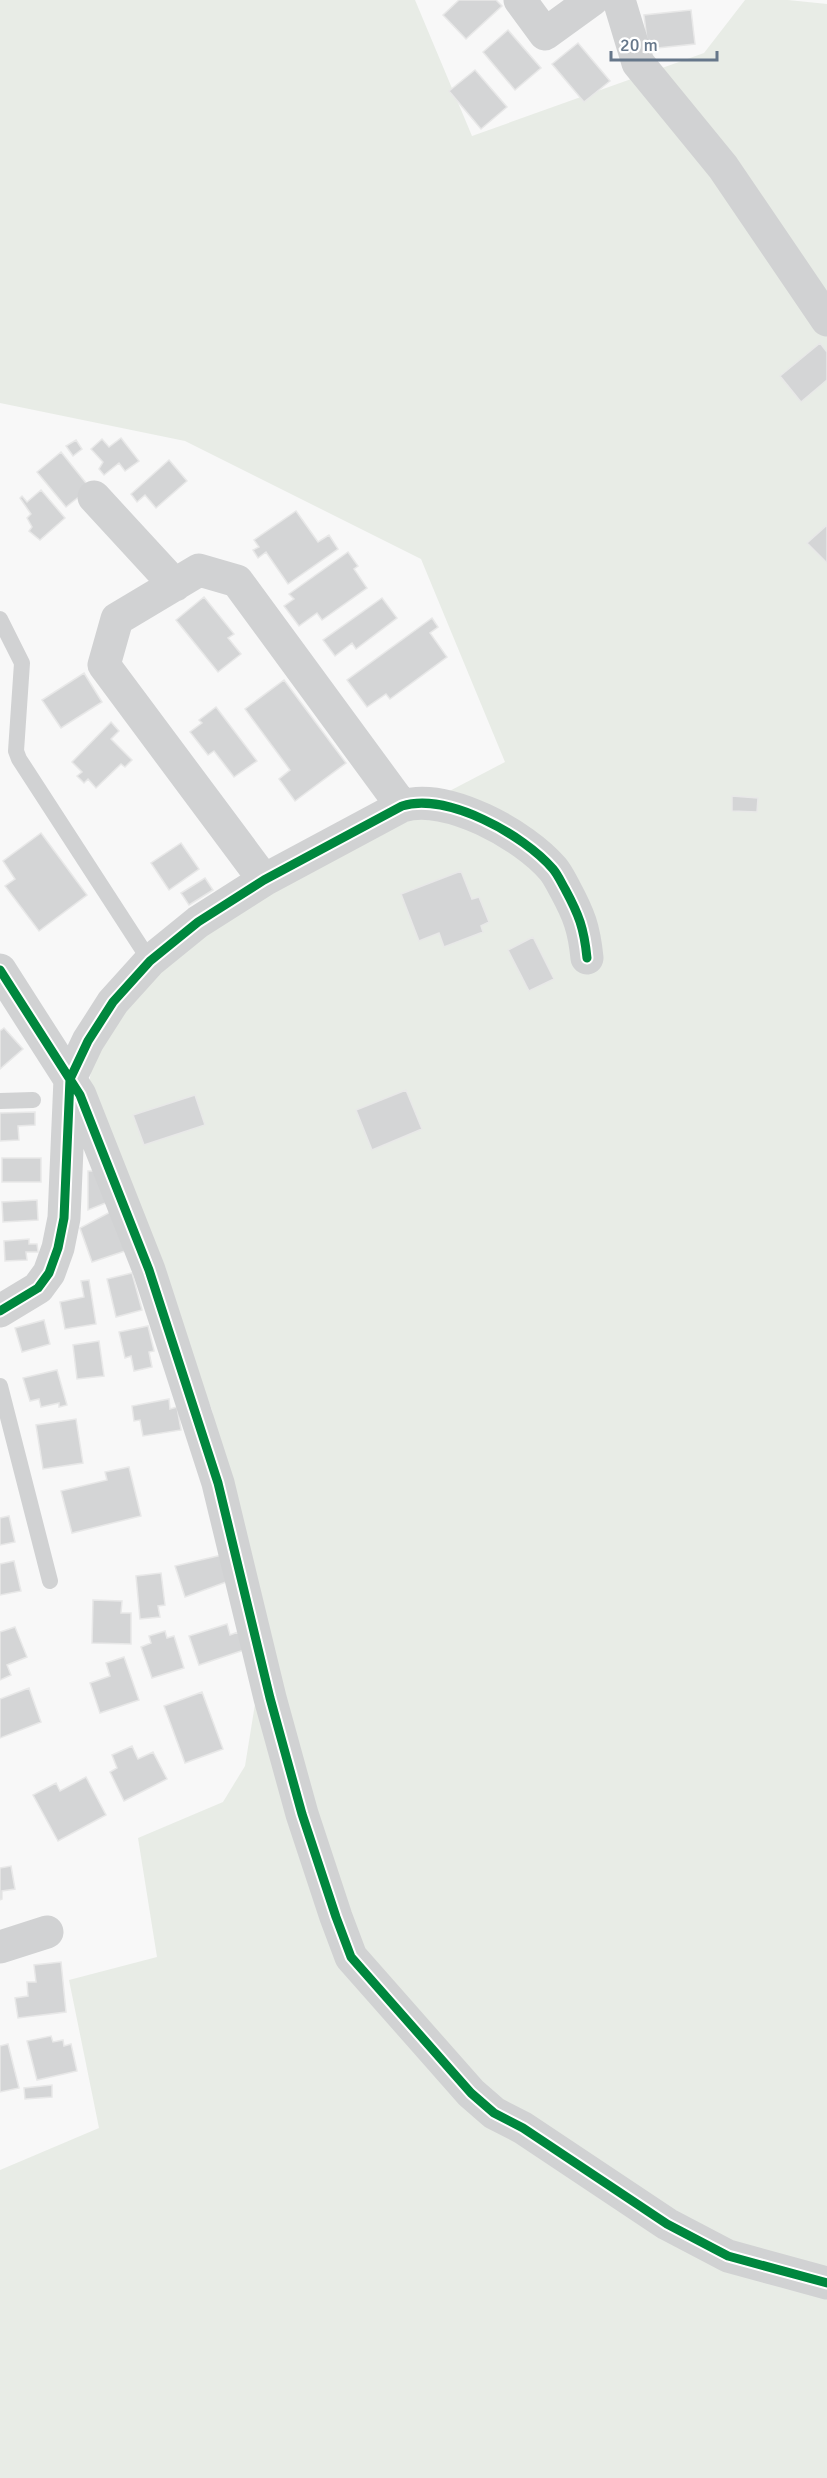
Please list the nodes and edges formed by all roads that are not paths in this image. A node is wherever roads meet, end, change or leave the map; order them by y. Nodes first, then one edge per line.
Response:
1 (520, 0) edge
2 (592, 0) edge
3 (619, 0) edge
4 (827, 320) edge
5 (94, 497) dead end
6 (175, 585) junction
7 (0, 619) edge
8 (402, 806) junction
9 (264, 880) junction
10 (587, 958) dead end
11 (150, 962) junction
12 (0, 970) edge
13 (70, 1079) junction
14 (33, 1100) dead end
15 (0, 1101) edge
16 (0, 1311) edge
17 (0, 1386) edge
18 (50, 1581) dead end
19 (47, 1932) dead end
20 (0, 1947) edge
21 (827, 2283) edge

1 - 2 street
3 - 4 street
5 - 6 street
6 - 8 street
6 - 9 street
7 - 11 lane
8 - 9 street
8 - 10 street
9 - 11 street
11 - 13 street
12 - 13 street
13 - 16 street
13 - 21 street
14 - 15 lane
17 - 18 lane
19 - 20 street

